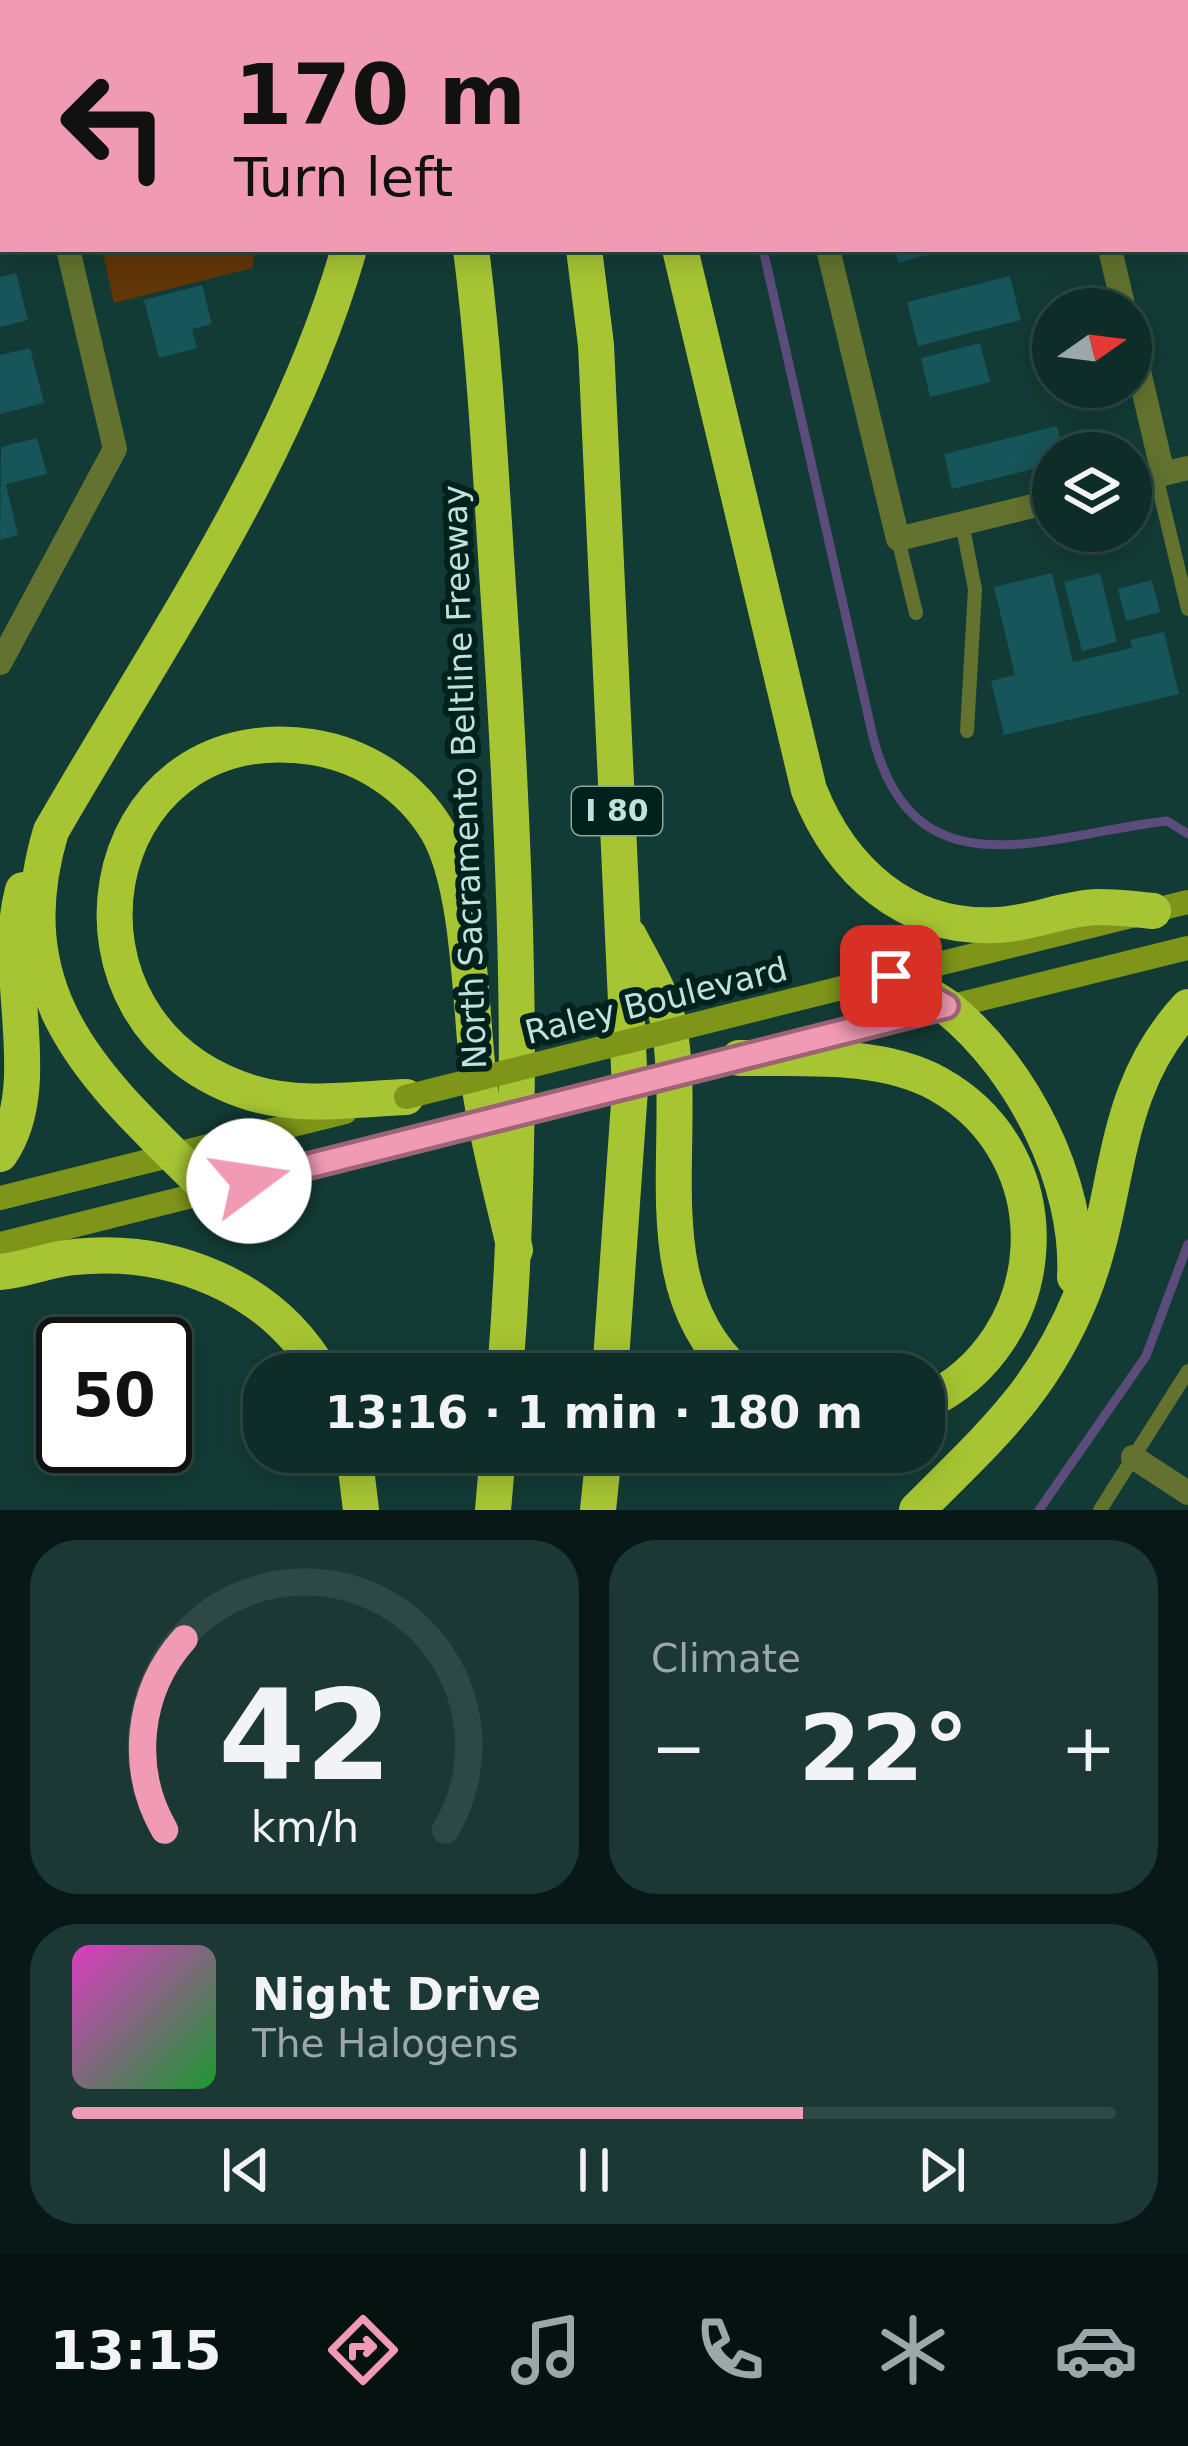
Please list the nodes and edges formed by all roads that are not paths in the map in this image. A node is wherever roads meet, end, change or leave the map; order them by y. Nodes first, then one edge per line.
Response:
1 (69, 252) edge
2 (349, 252) edge
3 (471, 252) edge
4 (584, 252) edge
5 (681, 252) edge
6 (829, 252) edge
7 (1111, 252) edge
8 (1119, 288) edge
9 (1146, 408) edge
10 (1160, 475) edge
11 (1032, 506) edge
12 (962, 524) junction
13 (898, 539) junction
14 (1188, 609) edge
15 (916, 614) dead end
16 (0, 663) edge
17 (967, 731) dead end
18 (46, 844) junction
19 (1170, 906) edge
20 (622, 920) junction
21 (1188, 948) edge
22 (891, 976) junction
23 (946, 1006) junction
24 (1188, 1007) edge
25 (739, 1058) junction
26 (406, 1096) junction
27 (0, 1154) edge
28 (174, 1156) junction
29 (210, 1191) junction
30 (0, 1198) edge
31 (0, 1244) edge
32 (515, 1250) junction
33 (0, 1272) edge
34 (1060, 1345) junction
35 (310, 1353) edge
36 (507, 1353) edge
37 (611, 1353) edge
38 (719, 1353) edge
39 (1188, 1371) edge
40 (945, 1388) edge
41 (1133, 1457) junction
42 (357, 1473) edge
43 (497, 1473) edge
44 (602, 1473) edge
45 (1188, 1493) edge
46 (361, 1510) edge
47 (494, 1510) edge
48 (598, 1510) edge
49 (917, 1510) edge
50 (1100, 1510) edge

1 - 16 street
2 - 18 highway
3 - 32 highway, North Sacramento Beltline Freeway
4 - 20 highway, I 80
5 - 19 highway
6 - 13 street
7 - 8 street
9 - 10 street
10 - 14 lane
11 - 12 street
12 - 13 street
12 - 17 lane
13 - 15 lane
18 - 27 highway
18 - 28 highway
19 - 22 main road, Raley Boulevard
20 - 37 highway, I 80
20 - 38 highway
21 - 23 main road
22 - 23 highway
22 - 26 main road, Raley Boulevard, bridge
23 - 25 main road
23 - 34 highway
24 - 34 highway
25 - 29 main road, bridge
25 - 40 highway
26 - 28 main road, Raley Boulevard
26 - 32 highway
28 - 29 highway
28 - 30 main road, Raley Boulevard
29 - 31 main road
32 - 36 highway, North Sacramento Beltline Freeway
33 - 35 highway
34 - 49 highway
39 - 41 lane
41 - 45 street
41 - 50 lane
42 - 46 highway
43 - 47 highway
44 - 48 highway

